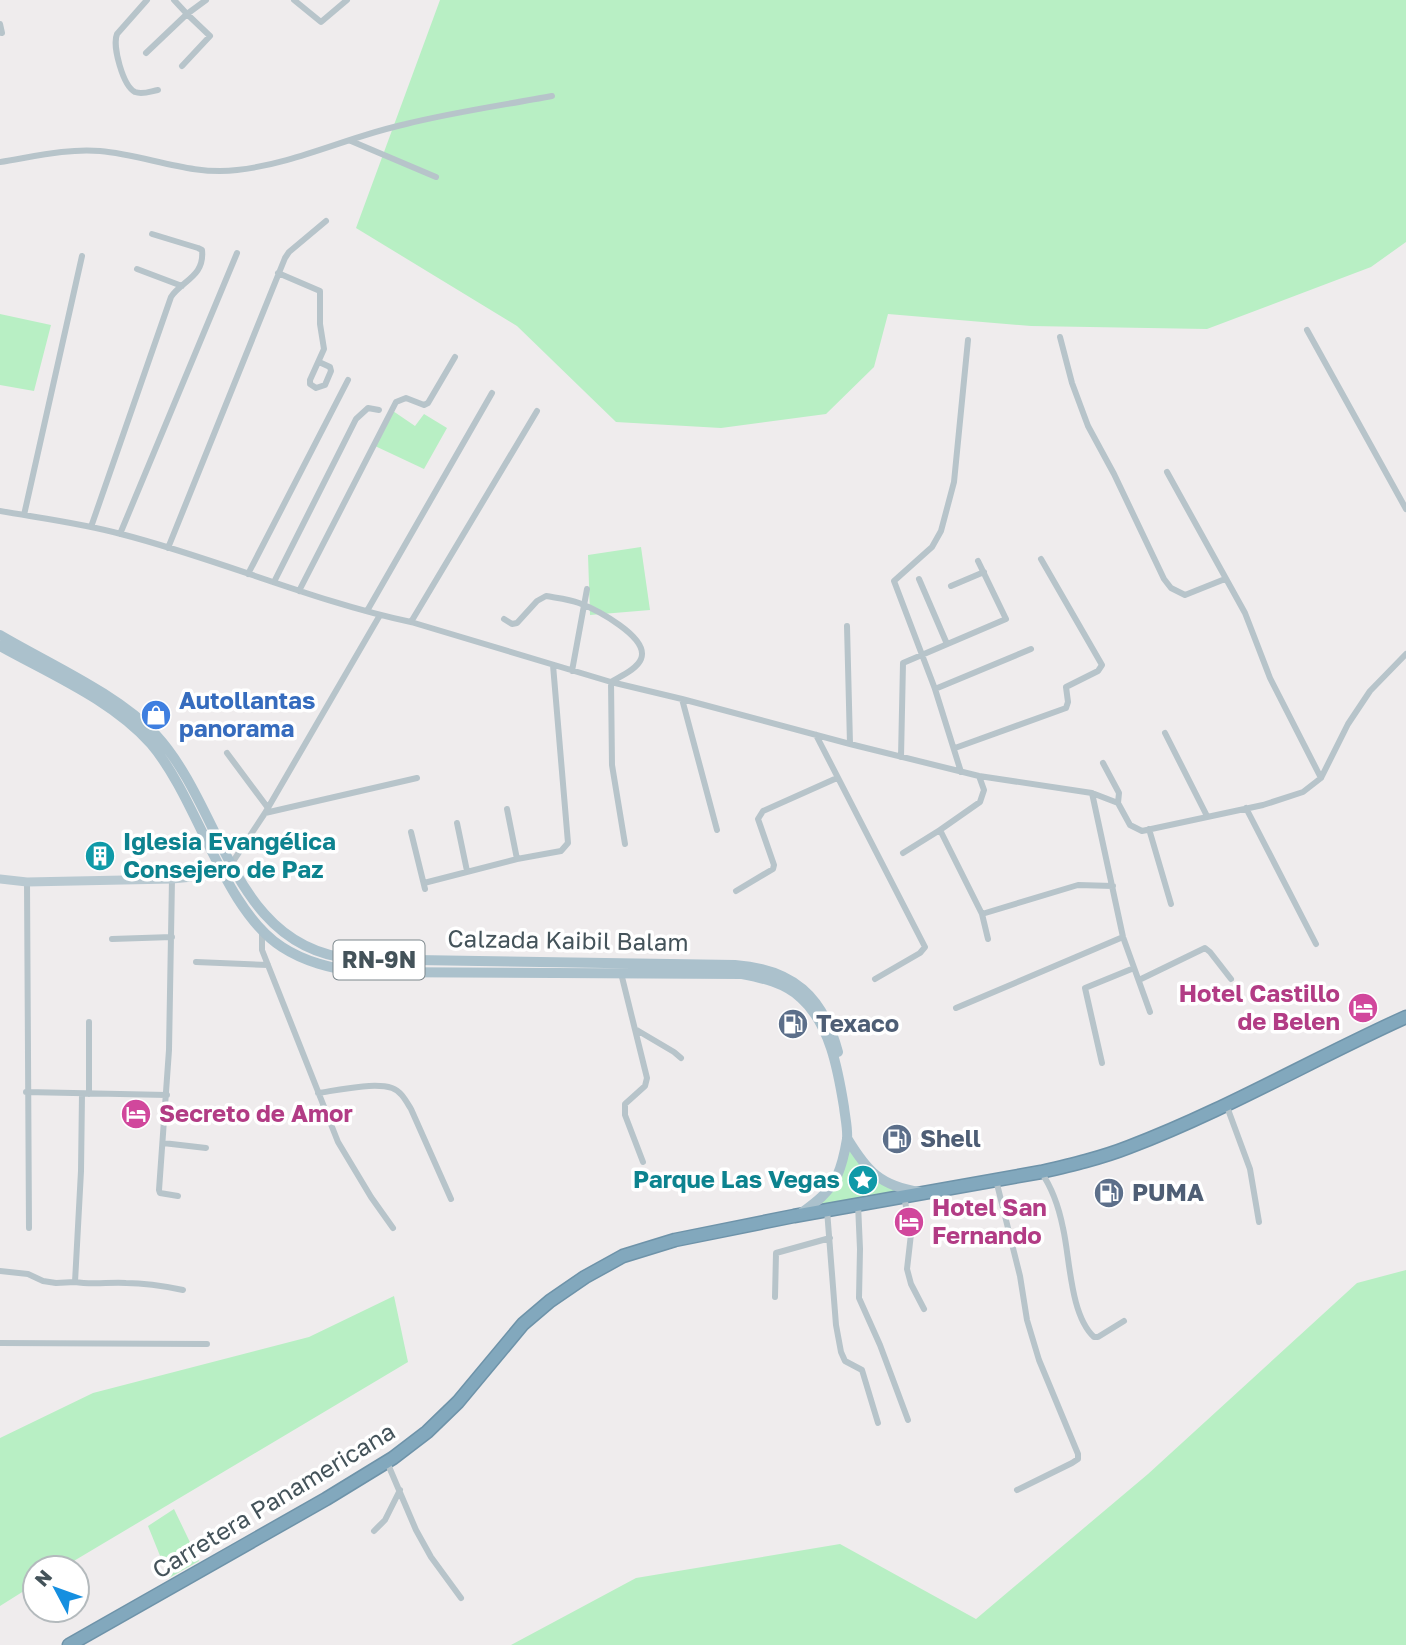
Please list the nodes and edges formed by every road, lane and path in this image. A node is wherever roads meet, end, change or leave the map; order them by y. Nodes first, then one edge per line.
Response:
1 (148, 0) edge
2 (174, 0) edge
3 (206, 0) edge
4 (294, 0) edge
5 (347, 0) edge
6 (187, 14) junction
7 (0, 24) edge
8 (2, 33) dead end
9 (146, 52) dead end
10 (182, 66) dead end
11 (158, 90) dead end
12 (552, 96) dead end
13 (351, 141) junction
14 (0, 162) edge
15 (436, 177) dead end
16 (326, 221) dead end
17 (152, 234) dead end
18 (237, 253) dead end
19 (82, 256) dead end
20 (137, 269) dead end
21 (278, 273) junction
22 (182, 286) junction
23 (1307, 330) dead end
24 (1060, 337) dead end
25 (968, 340) dead end
26 (455, 357) dead end
27 (319, 362) dead end
28 (348, 380) dead end
29 (492, 393) dead end
30 (379, 410) dead end
31 (537, 411) dead end
32 (1167, 472) dead end
33 (1406, 509) edge
34 (0, 511) edge
35 (24, 515) junction
36 (91, 527) junction
37 (120, 534) junction
38 (169, 548) junction
39 (1041, 559) dead end
40 (978, 561) dead end
41 (984, 572) junction
42 (248, 574) junction
43 (919, 579) dead end
44 (1225, 579) junction
45 (274, 582) junction
46 (951, 586) dead end
47 (587, 589) dead end
48 (299, 591) junction
49 (584, 605) junction
50 (367, 611) junction
51 (380, 615) junction
52 (504, 619) dead end
53 (411, 622) junction
54 (847, 626) dead end
55 (0, 635) edge
56 (947, 644) junction
57 (0, 646) edge
58 (1031, 649) dead end
59 (1406, 654) edge
60 (923, 655) junction
61 (554, 665) junction
62 (572, 671) junction
63 (611, 682) junction
64 (935, 690) junction
65 (682, 699) junction
66 (1165, 733) dead end
67 (816, 735) junction
68 (850, 744) junction
69 (955, 748) junction
70 (227, 753) dead end
71 (901, 757) junction
72 (1103, 763) dead end
73 (961, 772) junction
74 (979, 776) junction
75 (417, 778) dead end
76 (837, 778) junction
77 (1321, 778) junction
78 (1092, 793) junction
79 (1118, 803) junction
80 (1246, 808) junction
81 (507, 809) dead end
82 (267, 811) junction
83 (1207, 816) junction
84 (457, 823) dead end
85 (1149, 829) junction
86 (717, 830) dead end
87 (940, 830) junction
88 (411, 832) dead end
89 (625, 844) dead end
90 (904, 853) dead end
91 (517, 859) junction
92 (231, 864) junction
93 (467, 872) junction
94 (224, 874) junction
95 (0, 879) edge
96 (172, 879) junction
97 (27, 882) junction
98 (1113, 886) junction
99 (736, 891) dead end
100 (1171, 904) dead end
101 (982, 914) junction
102 (262, 930) junction
103 (172, 937) junction
104 (1123, 937) junction
105 (112, 939) dead end
106 (988, 939) dead end
107 (1315, 944) dead end
108 (195, 962) dead end
109 (268, 965) junction
110 (1134, 968) junction
111 (621, 973) junction
112 (875, 979) dead end
113 (1139, 979) junction
114 (1231, 979) dead end
115 (956, 1008) dead end
116 (1150, 1012) dead end
117 (1406, 1017) edge
118 (89, 1022) dead end
119 (635, 1029) junction
120 (681, 1058) dead end
121 (1102, 1063) dead end
122 (838, 1072) junction
123 (26, 1092) junction
124 (318, 1093) junction
125 (86, 1094) junction
126 (167, 1095) junction
127 (1226, 1104) junction
128 (847, 1138) junction
129 (163, 1143) junction
130 (206, 1148) dead end
131 (643, 1162) dead end
132 (1041, 1172) junction
133 (996, 1180) junction
134 (924, 1192) junction
135 (178, 1196) dead end
136 (904, 1196) junction
137 (450, 1199) dead end
138 (858, 1204) junction
139 (827, 1210) junction
140 (798, 1215) junction
141 (1259, 1222) dead end
142 (29, 1228) dead end
143 (393, 1228) dead end
144 (830, 1238) junction
145 (0, 1271) edge
146 (75, 1282) junction
147 (183, 1290) dead end
148 (775, 1297) dead end
149 (924, 1309) dead end
150 (1124, 1321) dead end
151 (0, 1343) edge
152 (207, 1344) dead end
153 (908, 1420) dead end
154 (878, 1423) dead end
155 (387, 1462) junction
156 (400, 1490) junction
157 (1017, 1490) dead end
158 (373, 1531) dead end
159 (461, 1598) dead end
160 (69, 1645) edge

1 - 11 street
2 - 6 street
3 - 6 street
4 - 5 street
6 - 9 street
6 - 10 street
7 - 8 street
12 - 13 street
13 - 14 street
13 - 15 street
16 - 21 street
17 - 22 street
18 - 37 street
19 - 35 street
20 - 22 street
21 - 27 street
21 - 38 street
22 - 36 street
23 - 33 street
24 - 44 street
25 - 60 street
26 - 48 street
28 - 42 street
29 - 50 street
30 - 45 street
31 - 53 street
32 - 44 street
34 - 35 street
35 - 36 street
36 - 37 street
37 - 38 street
38 - 42 street
39 - 69 street
40 - 41 street
41 - 46 street
41 - 56 street
42 - 45 street
43 - 56 street
44 - 77 street
45 - 48 street
47 - 49 street
48 - 50 street
49 - 52 street
49 - 62 street
49 - 63 street
50 - 51 street
51 - 53 street
51 - 82 street
53 - 61 street
54 - 68 street
55 - 92 main road, Calzada Kaibil Balam / RN-9N
56 - 60 street
57 - 94 main road, Calzada Kaibil Balam / RN-9N
58 - 64 street
59 - 77 street
60 - 64 street
60 - 71 street
61 - 62 street
61 - 91 street
62 - 63 street
63 - 65 street
63 - 89 street
64 - 69 street
65 - 67 street
65 - 86 street
66 - 83 street
67 - 68 street
67 - 76 street
68 - 71 street
69 - 73 street
70 - 82 street
71 - 73 street
72 - 79 street
73 - 74 street
74 - 78 street
74 - 87 street
75 - 82 street
76 - 99 street
76 - 112 street
77 - 80 street
78 - 79 street
78 - 98 street
79 - 85 street
80 - 83 street
80 - 107 street
81 - 91 street
82 - 92 street
83 - 85 street
84 - 93 street
85 - 100 street
87 - 90 street
87 - 101 street
88 - 93 street
91 - 93 street
92 - 94 street
92 - 122 main road, Calzada Kaibil Balam / RN-9N
94 - 96 street
94 - 102 main road, Calzada Kaibil Balam / RN-9N
95 - 97 street
96 - 97 street
96 - 103 street
97 - 123 street
98 - 101 street
98 - 104 street
101 - 106 street
102 - 109 street
102 - 111 main road, Calzada Kaibil Balam / RN-9N
103 - 105 street
103 - 126 street
104 - 110 street
104 - 115 street
108 - 109 street
109 - 124 street
110 - 113 street
110 - 121 street
111 - 119 street
111 - 122 main road, Calzada Kaibil Balam / RN-9N
113 - 114 street
113 - 116 street
117 - 127 highway, Carretera Panamericana
118 - 125 street
119 - 120 street
119 - 131 street
122 - 128 main road, Calzada Kaibil Balam / RN-9N
123 - 125 street
123 - 142 street
124 - 137 street
124 - 143 street
125 - 126 street
125 - 146 street
126 - 129 street
127 - 132 highway, Carretera Panamericana
127 - 141 street
128 - 134 main road, Calzada Kaibil Balam / RN-9N
128 - 140 main road, Calzada Kaibil Balam / RN-9N
129 - 130 street
129 - 135 street
132 - 133 highway, Carretera Panamericana
132 - 150 street
133 - 134 highway, Carretera Panamericana
133 - 157 street
134 - 136 highway, Carretera Panamericana
136 - 138 highway, Carretera Panamericana
136 - 149 street
138 - 139 highway, Carretera Panamericana
138 - 153 street
139 - 140 highway, Carretera Panamericana
139 - 144 street
140 - 155 highway, Carretera Panamericana
144 - 148 street
144 - 154 street
145 - 146 street
146 - 147 street
151 - 152 street
155 - 156 street
155 - 160 highway, Carretera Panamericana
156 - 158 street
156 - 159 street

